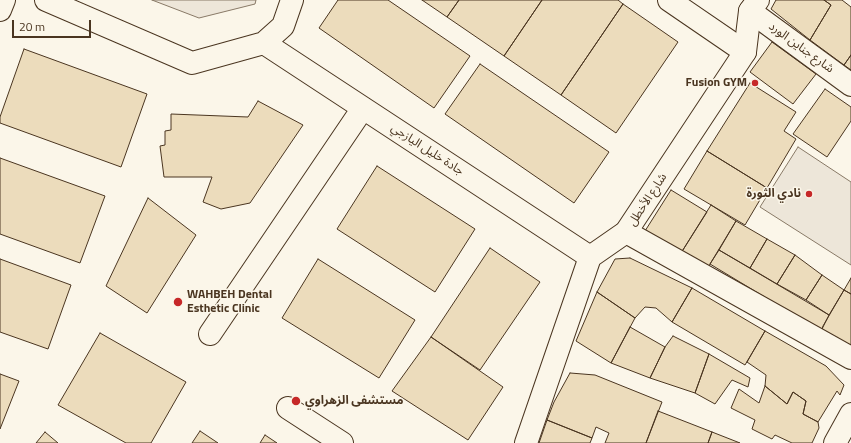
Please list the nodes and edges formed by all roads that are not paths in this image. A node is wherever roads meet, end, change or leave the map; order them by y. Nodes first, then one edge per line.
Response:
1 (4, 0) edge
2 (46, 0) edge
3 (292, 0) edge
4 (669, 0) edge
5 (754, 5) edge
6 (0, 10) edge
7 (264, 43) junction
8 (745, 52) junction
9 (851, 85) edge
10 (363, 108) junction
11 (626, 232) junction
12 (590, 256) junction
13 (210, 334) dead end
14 (851, 358) edge
15 (288, 408) dead end
16 (851, 414) edge
17 (342, 443) edge
18 (526, 443) edge
19 (835, 443) edge

1 - 6 street
2 - 7 street
3 - 7 street
4 - 8 street
5 - 8 street, شارع الأخطل
5 - 9 street, شارع جناين الورد
7 - 10 street, جادة خليل اليازجي
8 - 11 street, شارع الأخطل
10 - 12 street, جادة خليل اليازجي
10 - 13 street
11 - 12 street, شارع الأخطل
11 - 14 street
12 - 18 street
15 - 17 street
16 - 19 street

